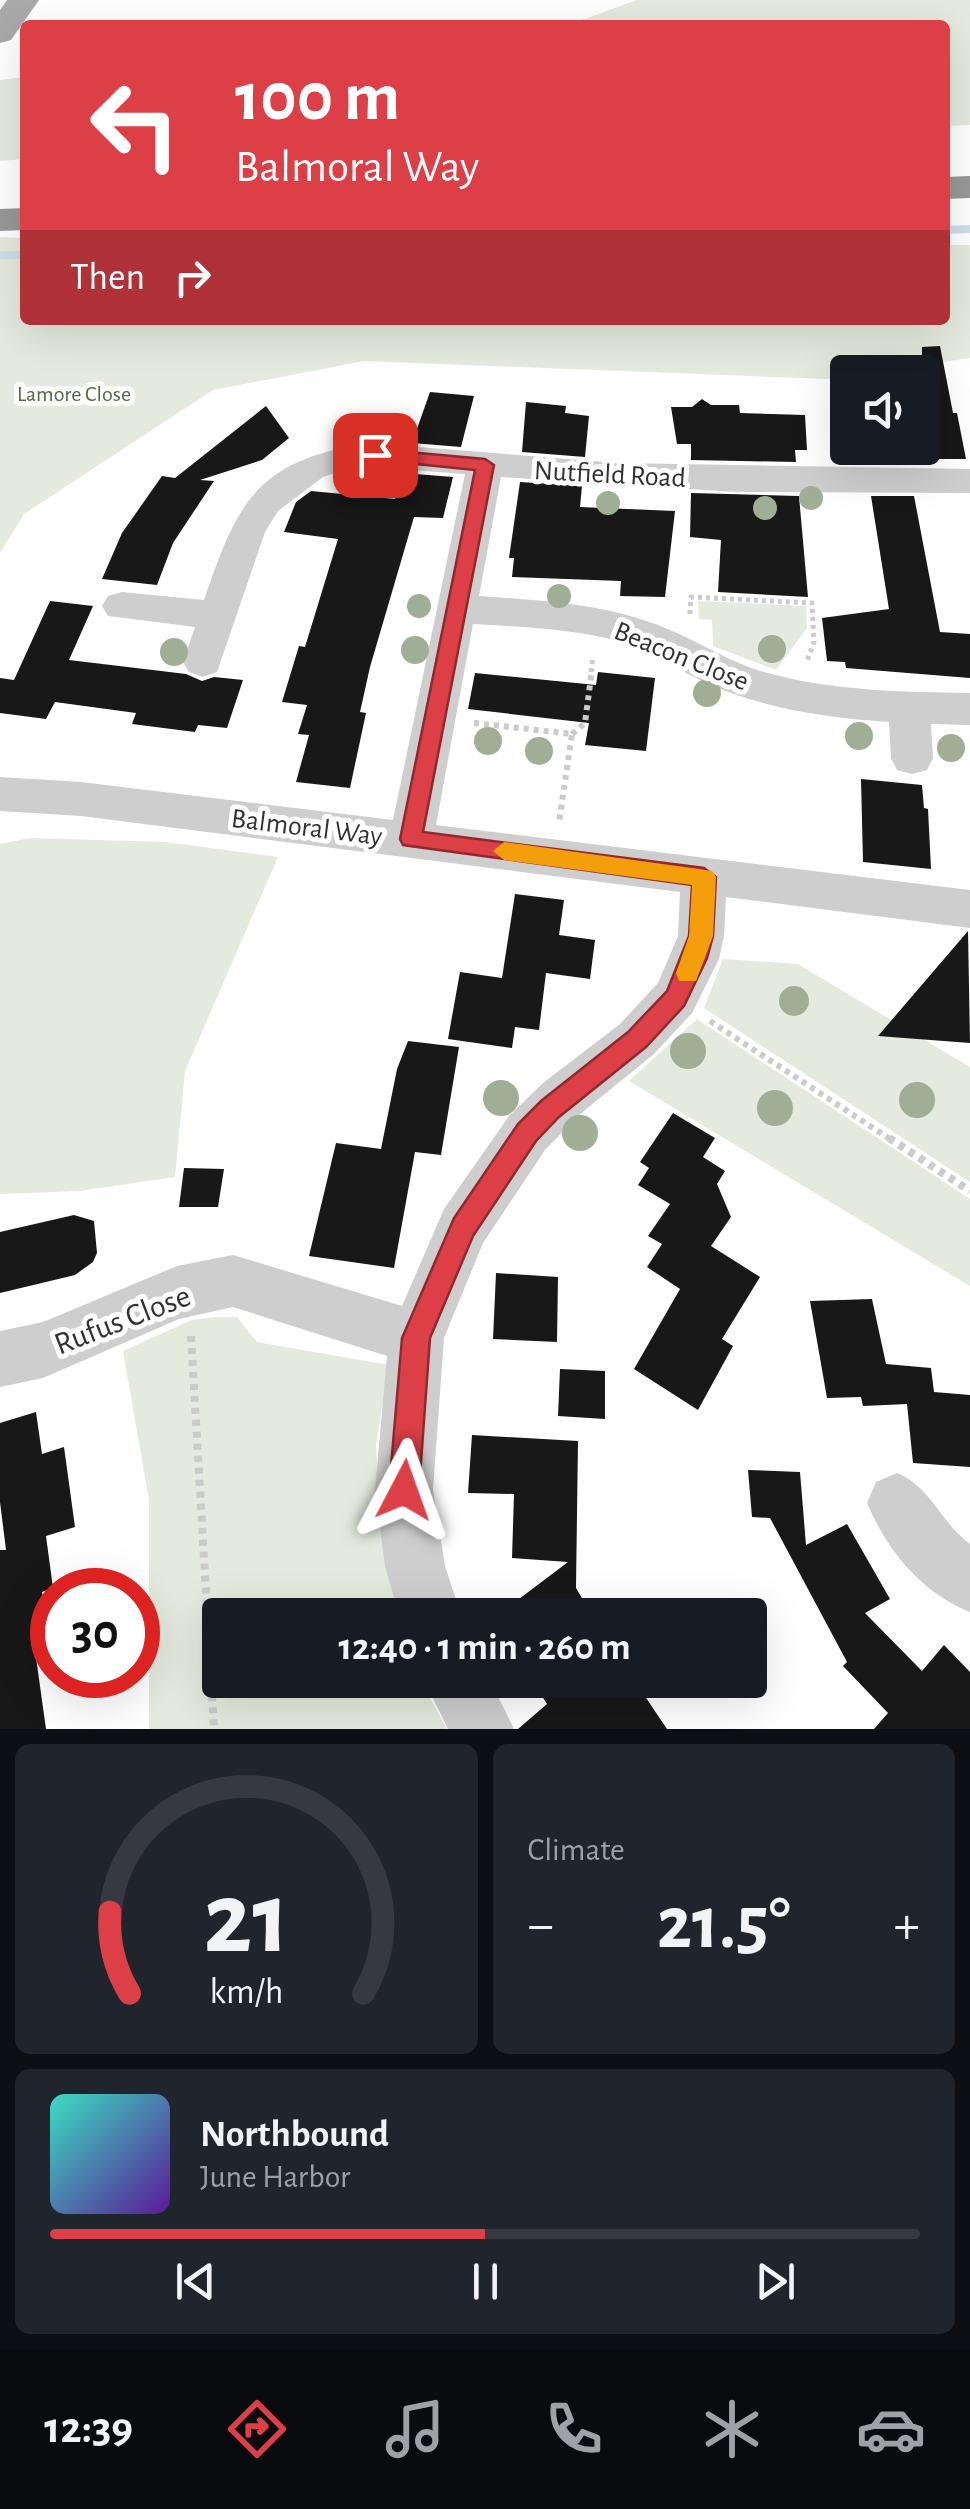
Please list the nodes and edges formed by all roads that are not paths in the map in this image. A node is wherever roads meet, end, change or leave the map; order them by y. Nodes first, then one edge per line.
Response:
1 (23, 0) edge
2 (0, 33) edge
3 (485, 465) junction
4 (970, 482) edge
5 (122, 606) dead end
6 (454, 608) junction
7 (219, 615) junction
8 (204, 662) dead end
9 (909, 708) junction
10 (970, 709) edge
11 (912, 758) dead end
12 (0, 794) edge
13 (411, 839) junction
14 (704, 877) junction
15 (970, 909) edge
16 (416, 1338) junction
17 (0, 1359) edge
18 (896, 1503) dead end
19 (970, 1582) edge
20 (425, 1598) edge
21 (466, 1698) edge
22 (482, 1729) edge

1 - 2 main road
3 - 4 street, Nutfield Road
3 - 6 street
3 - 7 street, Nutfield Road
5 - 7 street
6 - 9 street, Beacon Close
6 - 13 street
7 - 8 street, Nutfield Road
9 - 10 street, Beacon Close
9 - 11 street
12 - 13 street, Balmoral Way
13 - 14 street, Balmoral Way
14 - 15 street, Balmoral Way
14 - 16 street
16 - 17 street, Rufus Close
16 - 20 street
18 - 19 street
21 - 22 street

